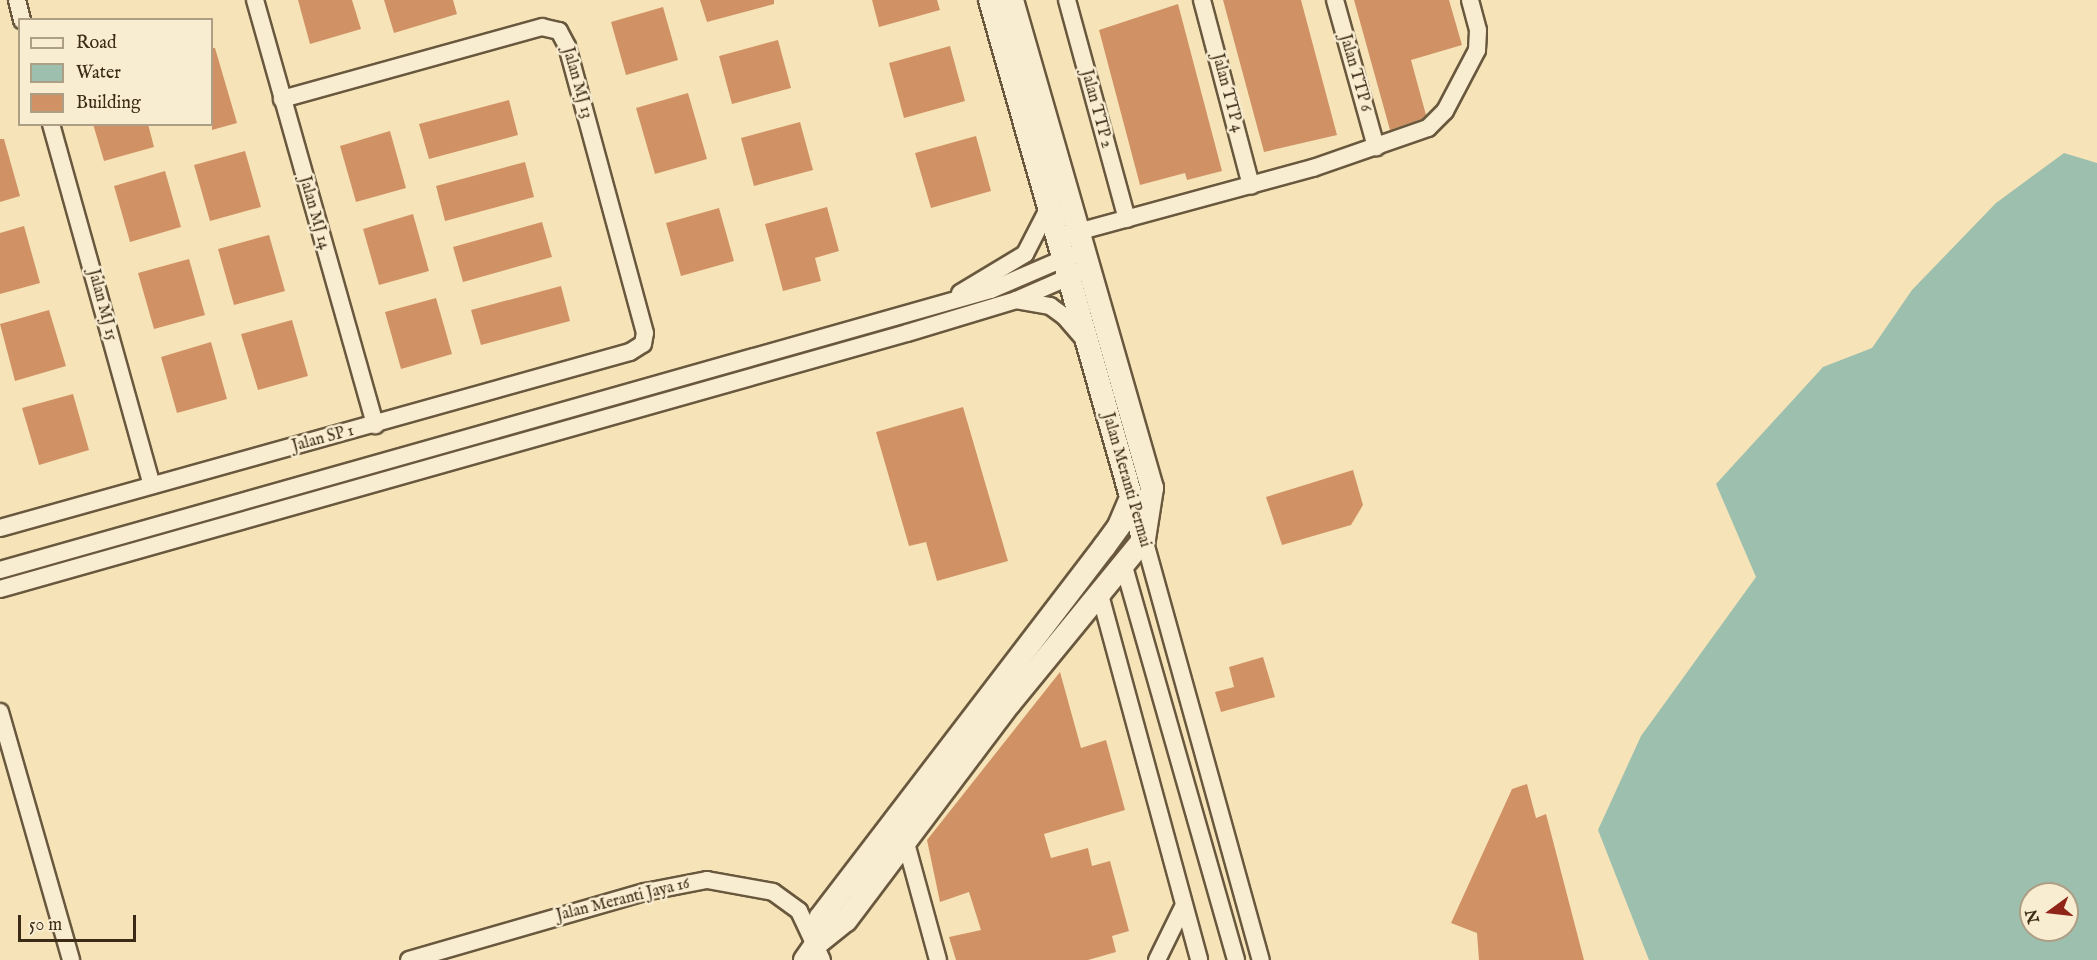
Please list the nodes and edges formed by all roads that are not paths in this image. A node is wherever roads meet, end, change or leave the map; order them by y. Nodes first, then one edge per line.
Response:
1 (17, 0) edge
2 (255, 0) edge
3 (990, 0) edge
4 (1012, 0) edge
5 (1066, 0) edge
6 (1202, 0) edge
7 (1335, 0) edge
8 (1470, 0) edge
9 (22, 18) edge
10 (282, 99) junction
11 (52, 126) edge
12 (1376, 147) junction
13 (1251, 186) junction
14 (1049, 207) junction
15 (1127, 219) junction
16 (1073, 254) junction
17 (1016, 300) junction
18 (938, 305) junction
19 (643, 344) joint
20 (1088, 344) junction
21 (375, 425) junction
22 (152, 486) junction
23 (1130, 500) junction
24 (0, 528) edge
25 (1144, 539) junction
26 (1123, 563) junction
27 (0, 570) edge
28 (0, 589) edge
29 (1099, 591) junction
30 (0, 712) edge
31 (906, 843) junction
32 (1184, 905) junction
33 (814, 955) edge
34 (71, 960) edge
35 (409, 960) edge
36 (938, 960) edge
37 (1157, 960) edge
38 (1199, 960) edge
39 (1236, 960) edge
40 (1261, 960) edge

1 - 9 street
2 - 10 street, Jalan MJ 14
3 - 14 street, Jalan Meranti Permai
4 - 16 street
5 - 15 street, Jalan TTP 2
6 - 13 street, Jalan TTP 4
7 - 12 street, Jalan TTP 6
8 - 12 street
10 - 19 street, Jalan MJ 13
10 - 21 street, Jalan MJ 14
11 - 22 street, Jalan MJ 15
12 - 13 street
13 - 15 street
14 - 16 street, Jalan Meranti Permai
14 - 18 street
15 - 16 street
16 - 17 street
16 - 18 street
16 - 20 street, Jalan Meranti Permai
16 - 25 street
17 - 20 street
17 - 28 street
18 - 27 street
19 - 21 street, Jalan SP 1
20 - 23 street, Jalan Meranti Permai
21 - 22 street, Jalan SP 1
22 - 24 street, Jalan SP 1
23 - 25 street, Jalan Meranti Permai
23 - 33 street
25 - 26 street
25 - 40 street, Jalan Meranti Permai
26 - 29 street
26 - 39 street, Jalan Meranti Permai
29 - 31 street
29 - 32 street
30 - 34 street
31 - 33 street
31 - 36 street
32 - 37 street
32 - 38 street
33 - 35 street, Jalan Meranti Jaya 16

